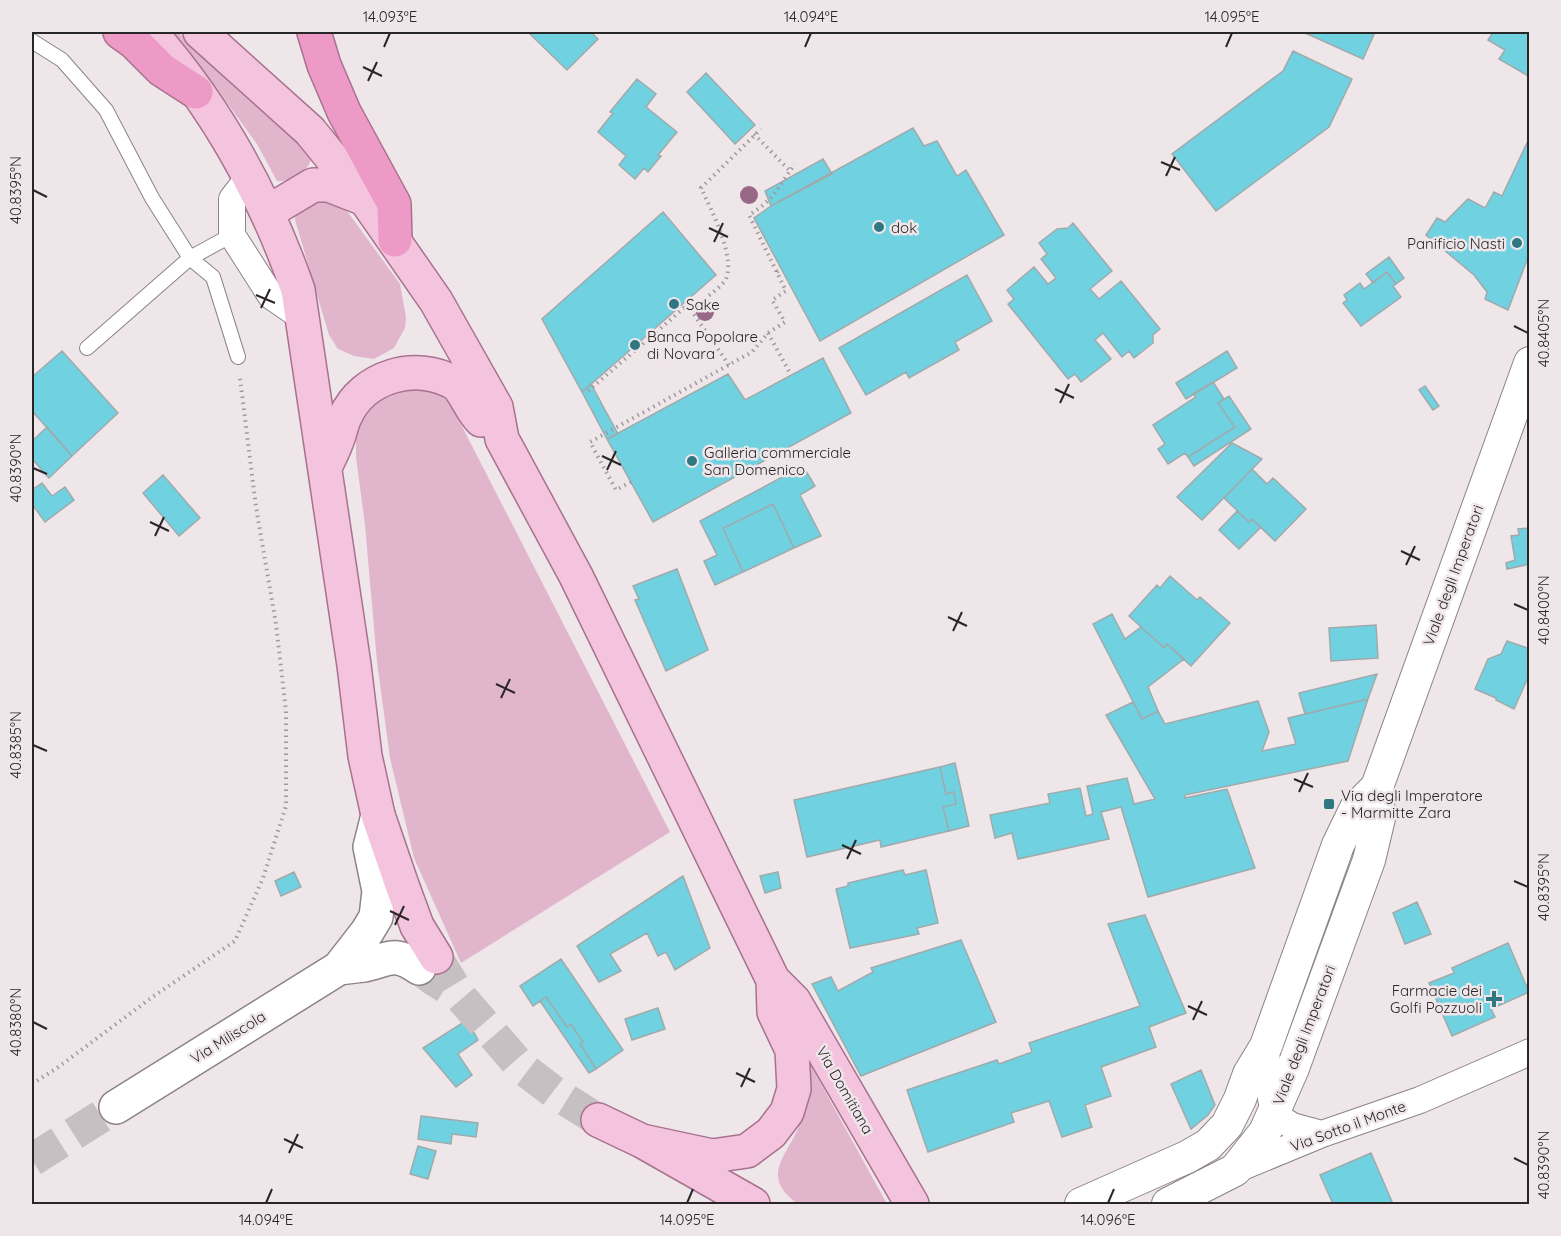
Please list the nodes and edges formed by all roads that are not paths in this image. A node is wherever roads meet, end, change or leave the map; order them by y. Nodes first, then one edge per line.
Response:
1 (120, 32) edge
2 (150, 32) edge
3 (200, 32) edge
4 (314, 32) edge
5 (32, 41) edge
6 (196, 92) junction
7 (250, 176) junction
8 (364, 198) junction
9 (268, 212) junction
10 (232, 235) junction
11 (395, 240) junction
12 (190, 258) junction
13 (303, 318) junction
14 (87, 348) dead end
15 (238, 357) road end
16 (1530, 363) edge
17 (502, 439) junction
18 (325, 468) junction
19 (1377, 787) junction
20 (378, 815) junction
21 (339, 968) junction
22 (773, 980) junction
23 (1266, 1046) junction
24 (1530, 1052) edge
25 (116, 1107) tunnel mouth
26 (1274, 1113) junction
27 (598, 1120) tunnel mouth
28 (1322, 1134) junction
29 (642, 1141) junction
30 (1235, 1170) junction
31 (753, 1204) edge
32 (912, 1204) edge
33 (1081, 1204) edge
34 (1168, 1204) edge

1 - 6 highway
2 - 6 main road
3 - 8 main road
4 - 11 highway
5 - 12 lane
6 - 7 main road
7 - 9 main road
7 - 10 street
8 - 9 main road
8 - 11 main road
9 - 10 street
9 - 13 main road
10 - 12 lane
10 - 13 street
11 - 17 main road
12 - 14 lane
12 - 15 lane
13 - 18 main road
16 - 19 street, Viale degli Imperatori
17 - 18 main road
17 - 22 main road
18 - 20 main road
19 - 23 street, Viale degli Imperatori
19 - 26 street, Viale degli Imperatori
20 - 21 main road, Via Miliscola
20 - 21 main road, Via Miliscola
21 - 25 main road, Via Miliscola
22 - 29 main road
22 - 32 main road, Via Domitiana
23 - 26 street
23 - 33 street, Viale degli Imperatori
24 - 28 street, Via Sotto il Monte
26 - 28 street
26 - 30 street, Viale degli Imperatori
27 - 29 main road
28 - 30 street, Via Sotto il Monte
29 - 31 main road
30 - 34 street, Via Sotto il Monte

